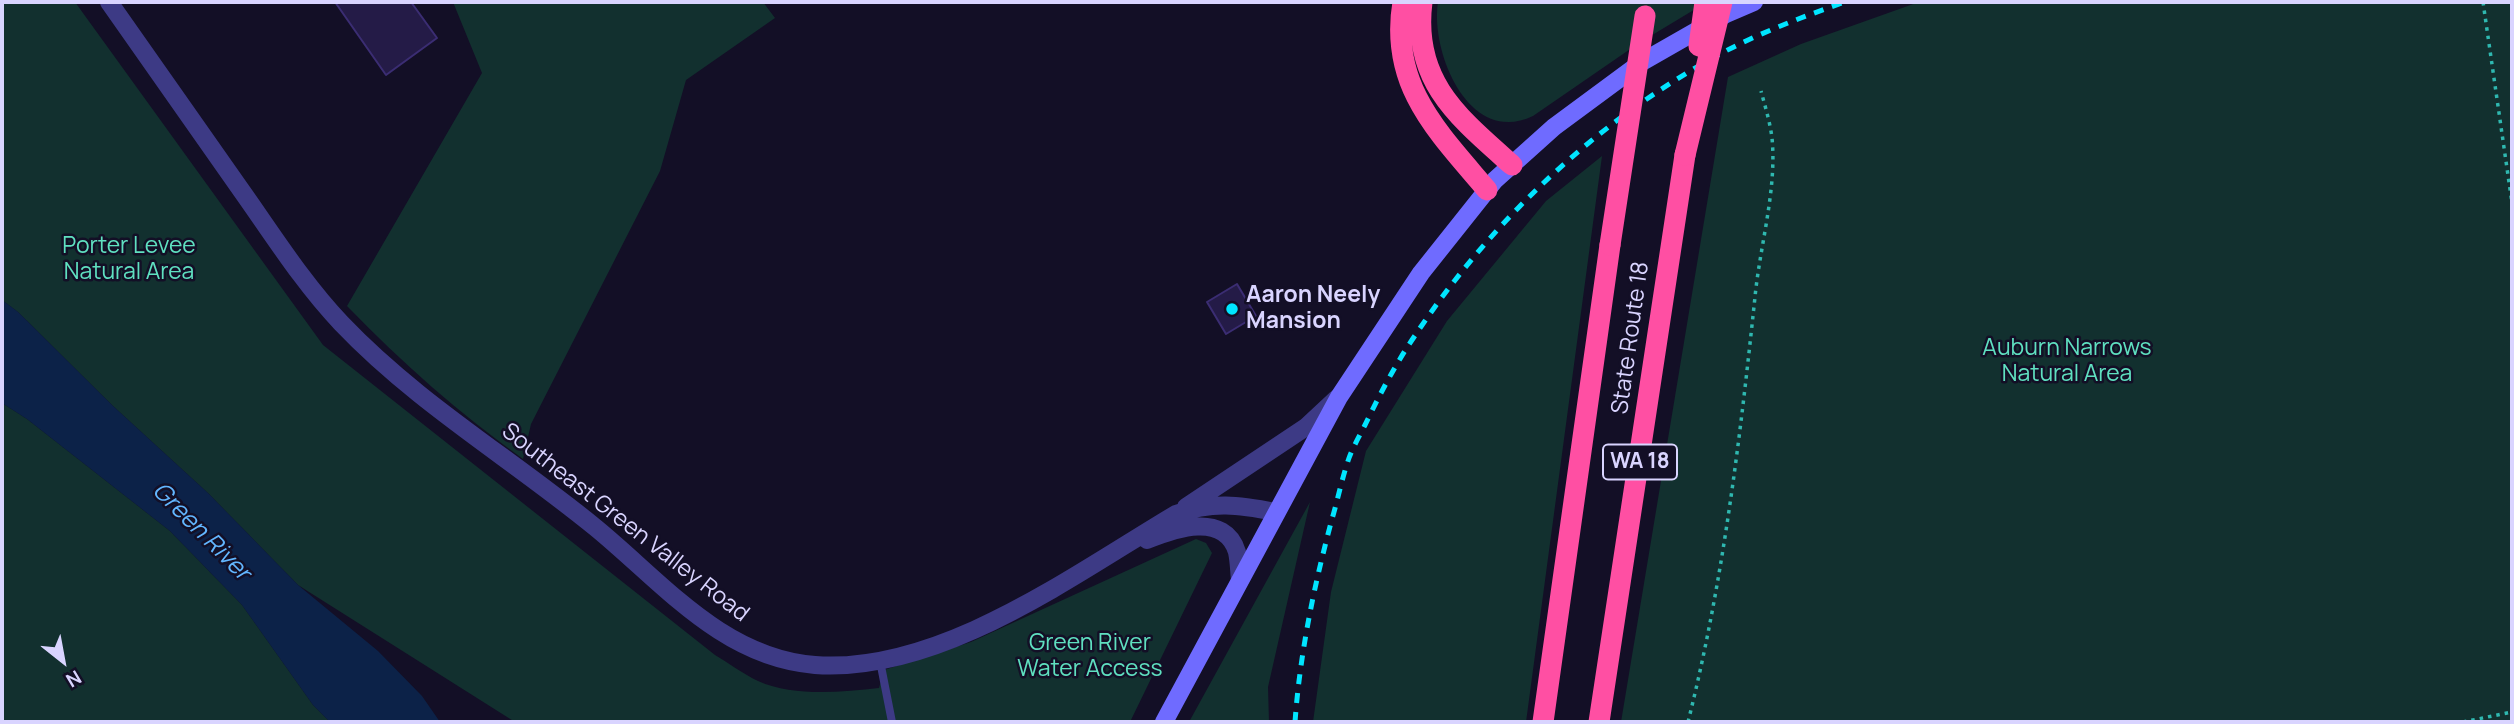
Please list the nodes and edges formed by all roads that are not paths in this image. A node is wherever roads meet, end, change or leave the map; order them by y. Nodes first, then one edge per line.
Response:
1 (109, 2) edge
2 (1403, 2) edge
3 (1422, 2) edge
4 (1705, 2) edge
5 (1721, 2) edge
6 (1754, 2) edge
7 (1645, 7) edge
8 (1685, 155) junction
9 (1512, 165) junction
10 (1487, 190) junction
11 (1339, 397) junction
12 (1276, 512) junction
13 (1176, 514) junction
14 (1099, 561) junction
15 (1240, 580) junction
16 (880, 661) junction
17 (892, 722) edge
18 (1164, 722) edge
19 (1543, 722) edge
20 (1599, 722) edge

1 - 16 street, Southeast Green Valley Road
2 - 10 highway
3 - 9 highway
4 - 8 highway, State Route 18 / WA 18, bridge
5 - 8 highway, bridge
6 - 9 main road
7 - 19 highway, State Route 18 / WA 18, bridge
8 - 20 highway, State Route 18 / WA 18
9 - 10 main road
10 - 11 main road
11 - 12 main road
11 - 13 street
12 - 13 street, Southeast Green Valley Road
12 - 15 main road
13 - 14 street, Southeast Green Valley Road
14 - 15 street
14 - 16 street, Southeast Green Valley Road
15 - 18 main road
16 - 17 lane

